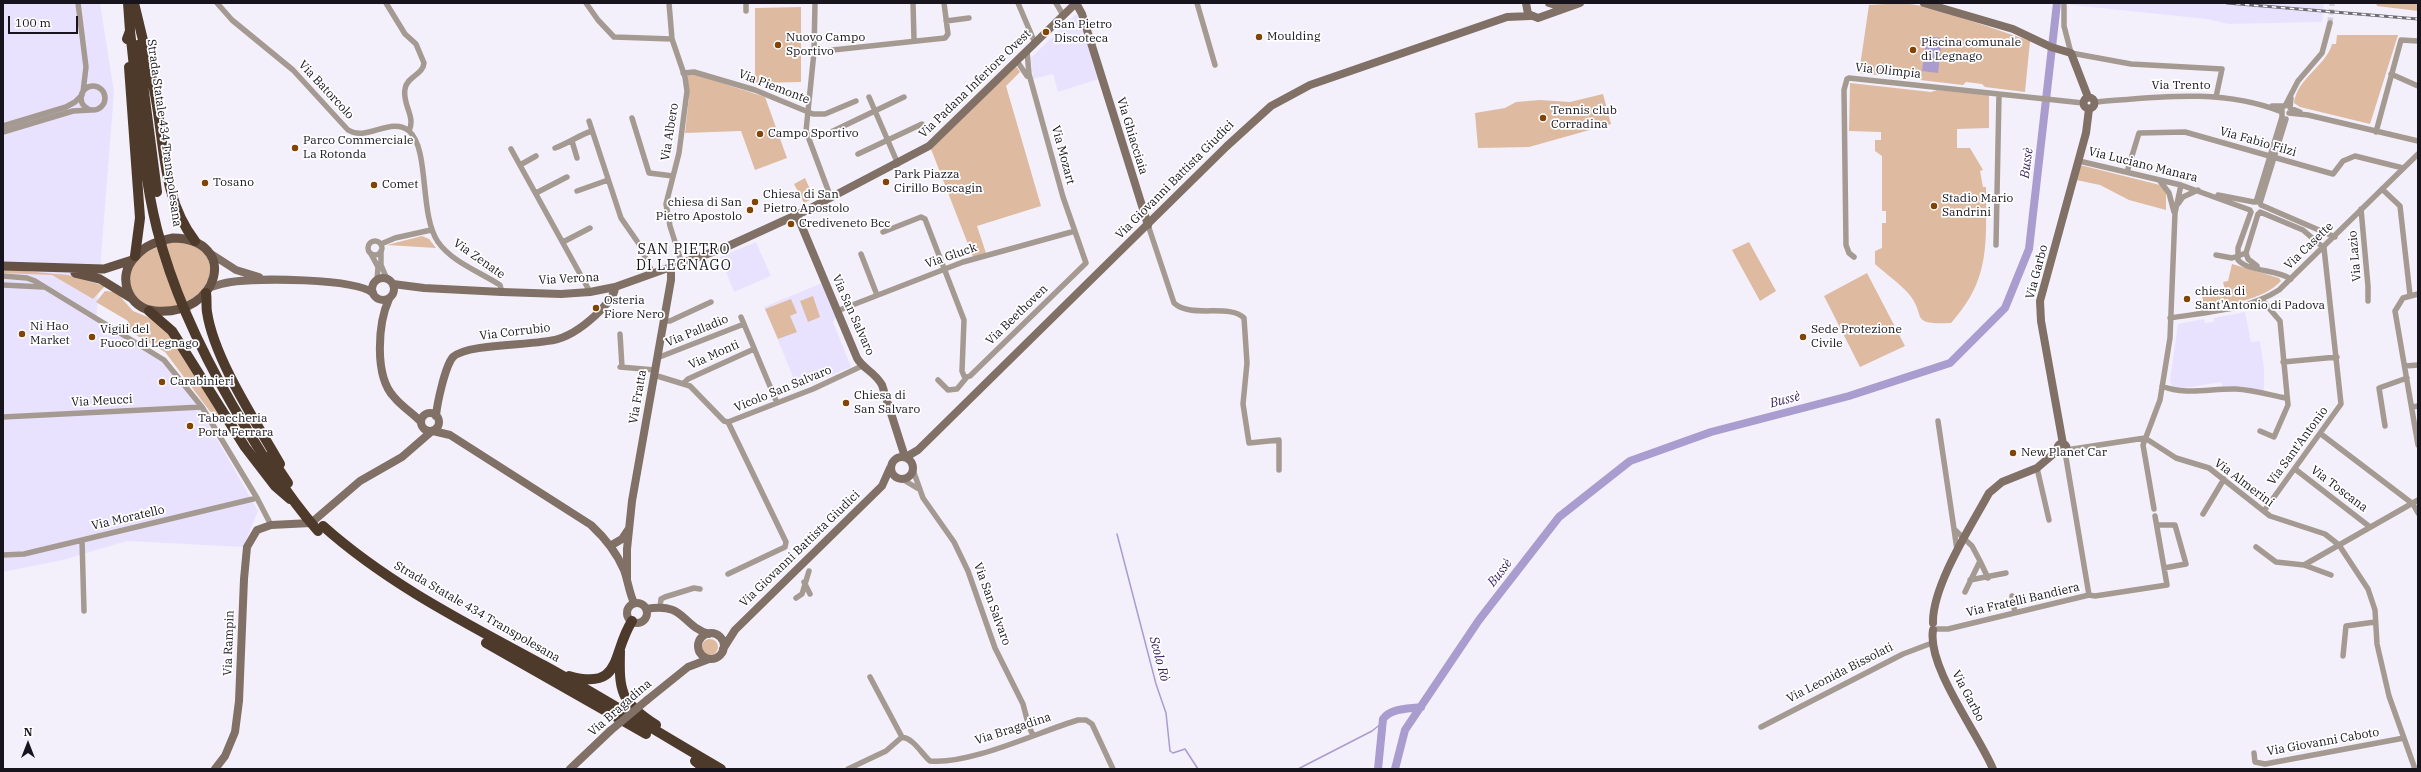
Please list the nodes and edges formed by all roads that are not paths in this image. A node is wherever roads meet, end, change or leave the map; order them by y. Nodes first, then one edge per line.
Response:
1 (78, 3) edge
2 (128, 3) edge
3 (134, 3) edge
4 (217, 3) edge
5 (386, 3) edge
6 (586, 3) edge
7 (669, 3) edge
8 (746, 3) edge
9 (815, 3) edge
10 (913, 3) edge
11 (944, 3) edge
12 (1018, 3) edge
13 (1056, 3) edge
14 (1076, 3) edge
15 (1197, 3) edge
16 (1526, 3) edge
17 (1549, 3) edge
18 (1580, 3) edge
19 (1924, 3) edge
20 (2064, 5) dead end
21 (1565, 8) junction
22 (746, 11) dead end
23 (1063, 15) junction
24 (1530, 16) junction
25 (1544, 16) junction
26 (1507, 17) junction
27 (969, 18) dead end
28 (946, 21) junction
29 (2330, 22) tunnel mouth
30 (130, 31) junction
31 (672, 39) junction
32 (914, 39) junction
33 (2418, 41) edge
34 (1035, 43) junction
35 (1027, 51) junction
36 (814, 52) junction
37 (2071, 53) junction
38 (1017, 60) junction
39 (1214, 65) dead end
40 (86, 68) junction
41 (683, 73) junction
42 (2391, 74) junction
43 (1031, 84) junction
44 (2418, 86) edge
45 (97, 87) junction
46 (83, 93) junction
47 (1999, 94) junction
48 (904, 96) dead end
49 (869, 97) dead end
50 (2216, 98) junction
51 (856, 101) dead end
52 (2089, 103) junction
53 (91, 110) junction
54 (875, 110) junction
55 (2286, 110) junction
56 (806, 112) junction
57 (632, 118) dead end
58 (589, 121) dead end
59 (922, 124) dead end
60 (3, 126) edge
61 (409, 131) junction
62 (592, 131) junction
63 (3, 132) edge
64 (831, 132) dead end
65 (2376, 132) junction
66 (887, 140) junction
67 (572, 141) junction
68 (2418, 141) edge
69 (555, 148) dead end
70 (511, 149) dead end
71 (858, 154) dead end
72 (2418, 154) edge
73 (536, 156) dead end
74 (2272, 157) junction
75 (577, 158) dead end
76 (2079, 160) junction
77 (898, 164) junction
78 (520, 165) junction
79 (2403, 168) junction
80 (2127, 172) junction
81 (673, 176) junction
82 (567, 177) dead end
83 (608, 180) junction
84 (2158, 180) junction
85 (2179, 185) junction
86 (2382, 189) junction
87 (577, 191) dead end
88 (2200, 191) junction
89 (536, 193) junction
90 (831, 198) junction
91 (2171, 201) junction
92 (2257, 203) junction
93 (2176, 206) junction
94 (2361, 209) junction
95 (2250, 211) junction
96 (2259, 213) junction
97 (796, 215) junction
98 (2175, 215) junction
99 (1148, 226) junction
100 (590, 228) dead end
101 (431, 230) junction
102 (1075, 231) junction
103 (883, 232) dead end
104 (2334, 237) junction
105 (195, 241) junction
106 (563, 242) junction
107 (381, 244) junction
108 (1996, 245) dead end
109 (2324, 248) junction
110 (381, 251) junction
111 (208, 252) junction
112 (2246, 253) junction
113 (370, 254) junction
114 (861, 254) dead end
115 (2216, 255) dead end
116 (2237, 257) junction
117 (133, 258) junction
118 (1854, 258) dead end
119 (682, 264) junction
120 (3, 266) edge
121 (50, 268) junction
122 (671, 268) junction
123 (2260, 268) junction
124 (944, 269) junction
125 (653, 274) junction
126 (3, 276) edge
127 (2291, 279) junction
128 (273, 280) junction
129 (376, 281) junction
130 (390, 282) junction
131 (329, 283) junction
132 (3, 285) edge
133 (43, 287) junction
134 (615, 287) junction
135 (424, 288) junction
136 (208, 290) junction
137 (502, 292) junction
138 (590, 292) junction
139 (2418, 294) edge
140 (877, 295) junction
141 (2410, 295) junction
142 (375, 296) junction
143 (391, 297) junction
144 (131, 298) junction
145 (2262, 300) junction
146 (2368, 301) dead end
147 (711, 302) dead end
148 (149, 311) junction
149 (837, 311) junction
150 (741, 317) dead end
151 (2170, 318) junction
152 (383, 321) junction
153 (664, 321) junction
154 (744, 324) junction
155 (620, 334) dead end
156 (754, 349) junction
157 (2337, 357) junction
158 (657, 358) junction
159 (2283, 362) junction
160 (862, 366) junction
161 (2405, 366) junction
162 (2418, 366) edge
163 (655, 372) junction
164 (966, 377) junction
165 (2407, 378) junction
166 (938, 380) dead end
167 (684, 383) junction
168 (2162, 386) junction
169 (2286, 398) junction
170 (777, 404) junction
171 (202, 407) junction
172 (2415, 407) edge
173 (3, 417) edge
174 (430, 417) junction
175 (1938, 421) dead end
176 (728, 422) junction
177 (2385, 426) dead end
178 (432, 431) junction
179 (2260, 431) dead end
180 (2321, 434) junction
181 (450, 435) junction
182 (2145, 438) junction
183 (419, 442) junction
184 (900, 442) junction
185 (2418, 445) edge
186 (2063, 449) junction
187 (918, 450) junction
188 (906, 457) junction
189 (896, 458) junction
190 (890, 468) junction
191 (913, 468) junction
192 (2037, 468) junction
193 (1279, 470) dead end
194 (2295, 470) junction
195 (285, 478) junction
196 (900, 479) junction
197 (2224, 479) junction
198 (882, 486) junction
199 (918, 488) junction
200 (257, 498) junction
201 (292, 500) junction
202 (2416, 502) edge
203 (2154, 509) dead end
204 (2264, 511) junction
205 (2418, 513) edge
206 (2202, 514) dead end
207 (2155, 516) dead end
208 (2049, 520) dead end
209 (271, 525) junction
210 (2157, 526) junction
211 (2370, 527) junction
212 (320, 528) junction
213 (628, 529) junction
214 (1954, 529) junction
215 (82, 540) junction
216 (1964, 540) junction
217 (619, 541) junction
218 (2339, 545) junction
219 (610, 546) junction
220 (2256, 547) dead end
221 (627, 549) junction
222 (1958, 553) junction
223 (3, 555) edge
224 (1980, 561) junction
225 (2304, 565) junction
226 (2164, 568) junction
227 (809, 571) dead end
228 (2006, 573) dead end
229 (728, 574) dead end
230 (2331, 575) dead end
231 (1988, 578) junction
232 (627, 579) junction
233 (1970, 580) junction
234 (804, 582) junction
235 (700, 589) dead end
236 (1965, 592) dead end
237 (810, 594) dead end
238 (2089, 595) junction
239 (2012, 596) dead end
240 (796, 598) dead end
241 (634, 603) junction
242 (660, 607) junction
243 (646, 610) junction
244 (84, 611) dead end
245 (2015, 613) junction
246 (632, 621) junction
247 (2375, 622) junction
248 (694, 627) junction
249 (1934, 627) junction
250 (735, 630) junction
251 (711, 634) junction
252 (1932, 643) junction
253 (698, 646) junction
254 (723, 649) junction
255 (620, 651) junction
256 (2343, 656) dead end
257 (709, 659) junction
258 (546, 667) junction
259 (688, 667) junction
260 (870, 677) dead end
261 (1761, 727) dead end
262 (1033, 735) junction
263 (902, 737) junction
264 (2404, 738) junction
265 (2254, 753) dead end
266 (712, 768) edge
267 (215, 769) edge
268 (570, 769) edge
269 (848, 769) edge
270 (1113, 769) edge
271 (1993, 769) edge
272 (2415, 769) edge

1 - 40 street
2 - 30 highway, Strada Statale 434 Transpolesana
3 - 105 highway
3 - 195 highway, Strada Statale 434 Transpolesana, bridge
4 - 61 street, Via Batorcolo
5 - 61 street
6 - 31 street
7 - 31 street, Via Albero
8 - 22 street
9 - 36 street
10 - 32 street
11 - 28 street
12 - 34 street
13 - 23 street
14 - 23 street, Via Padana Inferiore Ovest
14 - 99 street, Via Ghiacciaia
15 - 39 street
16 - 24 street, Via Giovanni Battista Giudici
16 - 26 street, Via Giovanni Battista Giudici
17 - 21 street
17 - 25 street
18 - 21 street, Via Giovanni Battista Giudici
19 - 37 street
20 - 37 street
21 - 25 street, Via Giovanni Battista Giudici
23 - 34 street, Via Padana Inferiore Ovest
24 - 25 street, Via Giovanni Battista Giudici
24 - 26 street, Via Giovanni Battista Giudici
26 - 99 street, Via Giovanni Battista Giudici
27 - 28 street
28 - 32 street
29 - 55 street
30 - 117 highway
30 - 201 highway, Strada Statale 434 Transpolesana, bridge
31 - 41 street, Via Albero
32 - 36 street
33 - 42 street
34 - 35 street, Via Padana Inferiore Ovest
35 - 38 street, Via Padana Inferiore Ovest
35 - 43 street, Via Mozart
36 - 56 street
37 - 50 street
37 - 52 street
38 - 43 street, Via Mozart
38 - 77 street, Via Padana Inferiore Ovest
40 - 45 street
40 - 46 street
41 - 56 street, Via Piemonte
41 - 81 street, Via Albero
42 - 44 street
42 - 65 street
43 - 102 street, Via Mozart
45 - 46 street
45 - 53 street
46 - 53 street
46 - 60 street
47 - 52 street, Via Olimpia
47 - 108 street
47 - 118 street, Via Olimpia
48 - 54 street
49 - 54 street
50 - 52 street, Via Trento
50 - 55 street, Via Trento
51 - 56 street, Via Piemonte
52 - 76 street, Via Garbo
53 - 63 street
54 - 64 street
54 - 66 street
55 - 65 street, Via Trento
55 - 74 street
56 - 90 street
57 - 81 street
58 - 62 street
59 - 66 street
61 - 101 street
62 - 67 street
62 - 83 street
65 - 68 street, Via Trento
66 - 71 street
66 - 77 street
67 - 69 street
67 - 75 street
70 - 78 street
72 - 79 street, Via Casette
73 - 78 street
74 - 79 street, Via Fabio Filzi
74 - 80 street, Via Fabio Filzi
74 - 92 street
76 - 80 street, Via Luciano Manara
76 - 186 street, Via Garbo
77 - 90 street, Via Padana Inferiore Ovest
78 - 89 street
79 - 86 street, Via Casette
80 - 84 street, Via Luciano Manara
81 - 119 street, Via Albero
82 - 89 street
83 - 87 street
83 - 125 street
84 - 85 street, Via Luciano Manara
84 - 91 street
85 - 88 street, Via Luciano Manara
85 - 91 street
85 - 93 street
86 - 94 street, Via Casette
86 - 141 street
88 - 92 street, Via Luciano Manara
88 - 93 street
88 - 95 street, Via Luciano Manara
89 - 106 street
90 - 97 street, Via Padana Inferiore Ovest
91 - 98 street
92 - 95 street
92 - 96 street
92 - 104 street, Via Luciano Manara
93 - 98 street
94 - 104 street, Via Casette
94 - 146 street, Via Lazio
95 - 96 street, Via Luciano Manara
95 - 116 street
96 - 109 street, Via Luciano Manara
96 - 112 street
97 - 119 street, Via Verona
97 - 149 street, Via San Salvaro
98 - 151 street
99 - 187 street, Via Giovanni Battista Giudici
99 - 193 street, Via Ghiacciaia
100 - 106 street
101 - 107 street
101 - 137 street, Via Zenate
102 - 124 street, Via Gluck
102 - 164 street, Via Beethoven
103 - 124 street
104 - 109 street, Via Casette
105 - 111 main road, Via Verona
105 - 117 main road
106 - 138 street
107 - 110 street
107 - 113 street
109 - 127 street, Via Casette
109 - 157 street, Via Sant'Antonio
110 - 113 street
110 - 130 street
111 - 128 street, Via Verona
111 - 136 main road
112 - 116 street
112 - 123 street
113 - 129 street
114 - 140 street
115 - 116 street
116 - 123 street
117 - 121 main road
117 - 144 main road
119 - 122 street, Via Verona
120 - 121 main road
121 - 144 main road
122 - 125 street, Via Verona
122 - 153 street, Via Fratta
123 - 127 street
124 - 140 street, Via Gluck
124 - 164 street
125 - 134 street, Via Verona
126 - 133 street
127 - 145 street, Via Casette
128 - 131 street, Via Verona
128 - 136 street, Via Verona
129 - 130 street, Via Verona
129 - 131 street, Via Verona
129 - 142 street
130 - 135 street, Via Verona
130 - 143 street
131 - 142 street, Via Verona
132 - 133 street
133 - 171 street
134 - 138 street, Via Verona
134 - 174 street, Via Corrubio
135 - 137 street, Via Verona
135 - 143 street, Via Verona
136 - 148 main road, Via Verona
136 - 195 highway
137 - 138 street, Via Verona
139 - 141 street
140 - 149 street, Via Gluck
141 - 161 street
142 - 143 street, Via Verona
142 - 152 street
143 - 152 street
144 - 148 main road
145 - 151 street, Via Casette
145 - 159 street
147 - 153 street
148 - 201 highway, bridge
149 - 160 street, Via San Salvaro
150 - 154 street
151 - 168 street
152 - 174 street
153 - 158 street, Via Fratta
154 - 156 street
154 - 158 street, Via Palladio
155 - 163 street, Vicolo San Salvaro
156 - 167 street, Via Monti
156 - 170 street
157 - 159 street
157 - 180 street, Via Sant'Antonio
158 - 163 street, Via Fratta
159 - 169 street
160 - 170 street, Vicolo San Salvaro
160 - 184 street, Via San Salvaro
161 - 162 street
161 - 165 street
163 - 167 street, Vicolo San Salvaro
163 - 213 street, Via Fratta
164 - 166 street, Via Beethoven
165 - 172 street
165 - 177 street
167 - 176 street, Vicolo San Salvaro
168 - 169 street
168 - 182 street
169 - 179 street
170 - 176 street, Vicolo San Salvaro
171 - 173 street, Via Meucci
171 - 200 street
172 - 185 street
174 - 178 street
174 - 178 street
174 - 181 street
174 - 183 street, Via Corrubio
175 - 214 street
176 - 229 street
178 - 181 street
178 - 183 street
180 - 194 street, Via Sant'Antonio
180 - 202 street
181 - 219 street
182 - 186 street
182 - 197 street, Via Almerini
182 - 203 street
183 - 209 street
184 - 188 street, Via San Salvaro
184 - 189 street
186 - 192 street, Via Garbo
186 - 238 street, Via Fratelli Bandiera
187 - 188 street, Via Giovanni Battista Giudici
187 - 191 street, Via Giovanni Battista Giudici
188 - 189 street, Via Giovanni Battista Giudici
188 - 191 street
189 - 190 street, Via Giovanni Battista Giudici
190 - 196 street
190 - 198 street, Via Giovanni Battista Giudici
191 - 196 street, Via Giovanni Battista Giudici
191 - 199 street, Via San Salvaro
192 - 208 street
192 - 216 street, Via Garbo
194 - 204 street, Via Sant'Antonio
194 - 211 street, Via Toscana
195 - 212 highway, Strada Statale 434 Transpolesana
196 - 198 street, Via Giovanni Battista Giudici
196 - 199 street, Via San Salvaro
197 - 204 street, Via Almerini
197 - 206 street
198 - 250 street, Via Giovanni Battista Giudici
199 - 262 street, Via San Salvaro
200 - 209 street
200 - 215 street, Via Moratello
201 - 212 highway, Strada Statale 434 Transpolesana, bridge
202 - 205 street
202 - 211 street
204 - 218 street, Via Almerini
207 - 210 street
209 - 267 street, Via Rampin
210 - 226 street
210 - 226 street
211 - 218 street
212 - 258 highway, Strada Statale 434 Transpolesana
212 - 266 highway, Strada Statale 434 Transpolesana
213 - 217 street, Via Fratta
213 - 221 street, Via Fratta
214 - 216 street
214 - 222 street
215 - 223 street, Via Moratello
215 - 244 street
216 - 222 street, Via Garbo
216 - 224 street
217 - 219 street, Via Fratta
217 - 221 street
218 - 225 street
218 - 247 street, Via Almerini
219 - 232 street
220 - 225 street
221 - 232 street, Via Fratta
222 - 249 street, Via Garbo
224 - 231 street
224 - 233 street
225 - 230 street
226 - 238 street
227 - 234 street
228 - 231 street
231 - 233 street
232 - 241 street
233 - 236 street
234 - 237 street
234 - 240 street
235 - 242 street
238 - 245 street, Via Fratelli Bandiera
239 - 245 street
241 - 243 street
241 - 246 street
242 - 243 street
242 - 248 street
243 - 246 street
245 - 249 street, Via Fratelli Bandiera
246 - 255 highway
247 - 256 street
247 - 264 street, Via Almerini
248 - 251 street
248 - 253 street
249 - 252 street, Via Garbo
250 - 251 street
250 - 254 street, Via Giovanni Battista Giudici
251 - 253 street
251 - 254 street
252 - 261 street, Via Leonida Bissolati
252 - 271 street, Via Garbo
253 - 257 street
253 - 259 street, Via Bragadina
254 - 257 street
255 - 258 highway
255 - 266 highway
257 - 259 street, Via Bragadina
258 - 266 highway, Strada Statale 434 Transpolesana
259 - 268 street, Via Bragadina, bridge
260 - 263 street, Via Bragadina
262 - 263 street, Via Bragadina
262 - 270 street, Via Bragadina
263 - 269 street
264 - 265 street, Via Giovanni Caboto
264 - 272 street, Via Almerini

